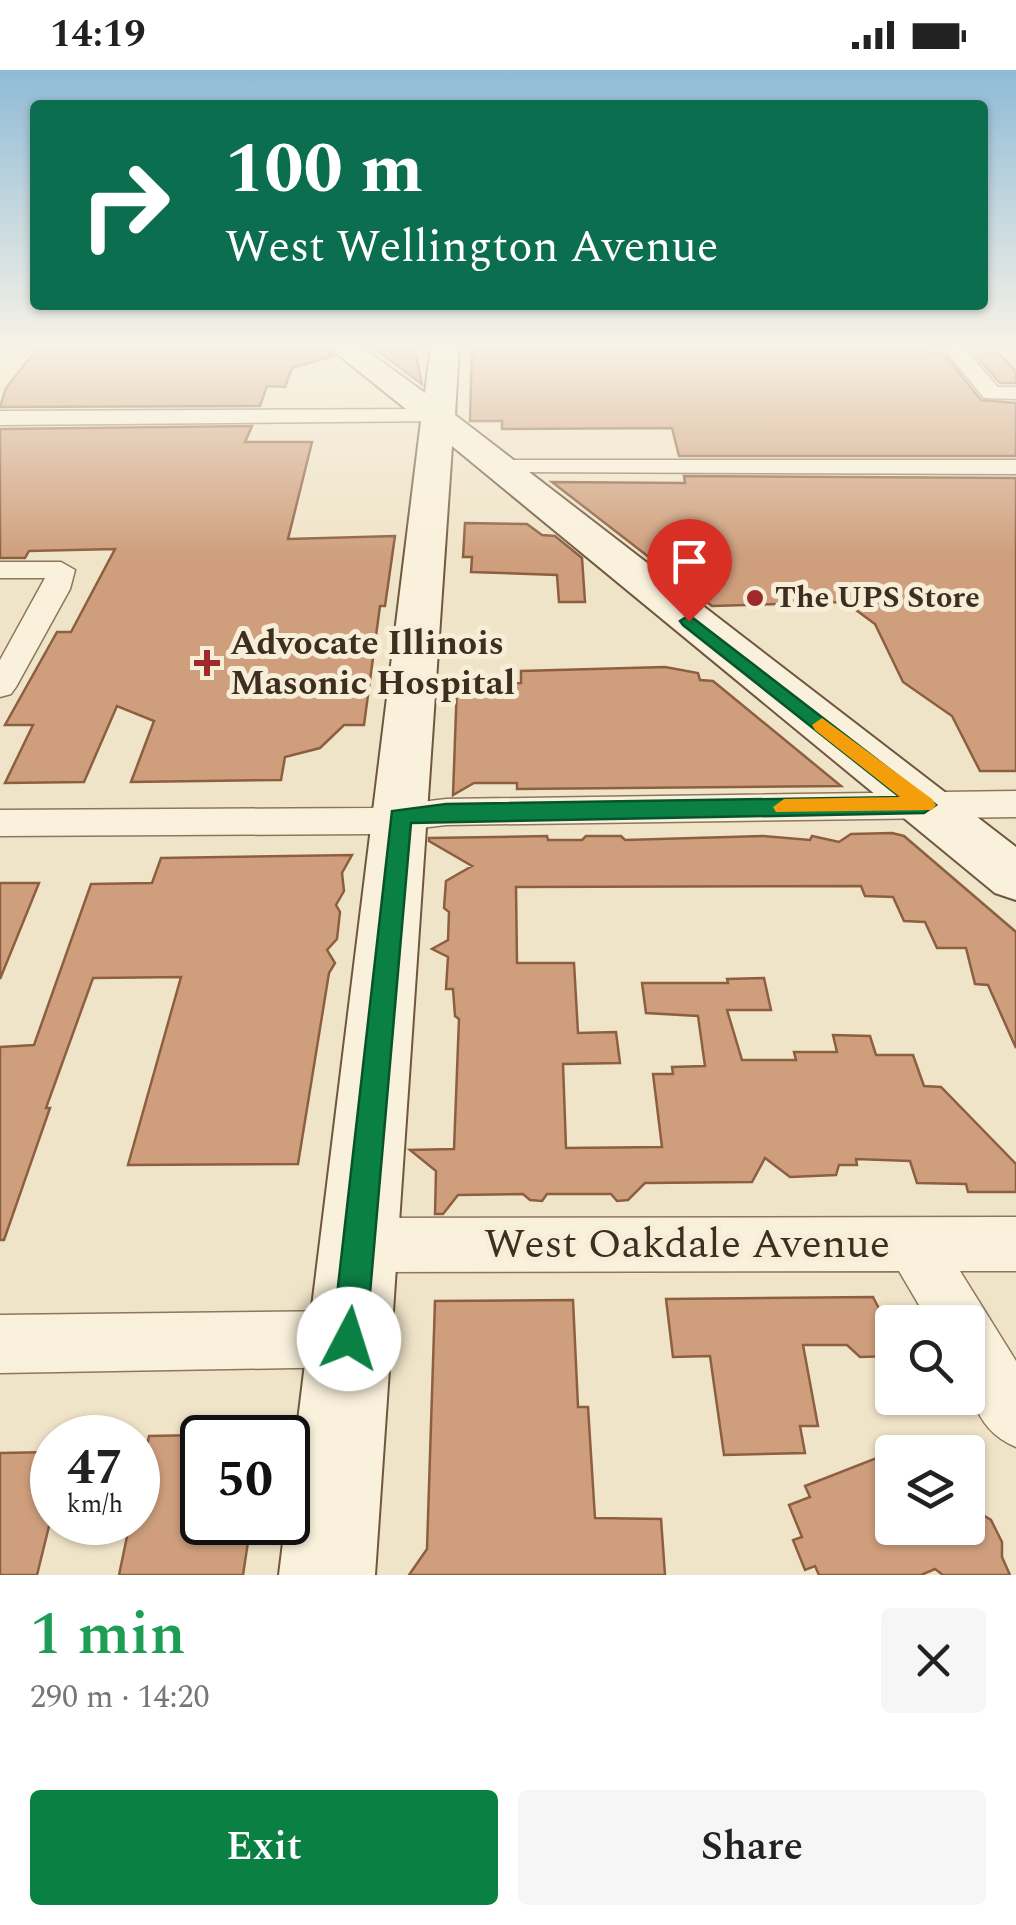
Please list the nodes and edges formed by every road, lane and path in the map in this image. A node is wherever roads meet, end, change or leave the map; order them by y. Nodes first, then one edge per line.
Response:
1 (436, 416) junction
2 (0, 418) edge
3 (1016, 466) edge
4 (495, 467) junction
5 (0, 570) edge
6 (0, 687) edge
7 (1016, 804) edge
8 (924, 805) junction
9 (400, 816) junction
10 (0, 823) edge
11 (1016, 878) edge
12 (913, 1244) junction
13 (1016, 1244) edge
14 (358, 1245) junction
15 (950, 1305) edge
16 (349, 1339) junction
17 (0, 1344) edge
18 (985, 1364) edge
19 (1016, 1417) edge
20 (326, 1575) edge

1 - 2 street
1 - 4 main road
1 - 9 main road
3 - 4 street
4 - 8 main road
5 - 6 street
7 - 8 street
8 - 9 street
8 - 11 main road
9 - 10 street
9 - 14 main road
12 - 13 street, West Oakdale Avenue
12 - 14 street, West Oakdale Avenue
12 - 15 street
14 - 16 main road
16 - 17 street
16 - 20 main road
18 - 19 street

